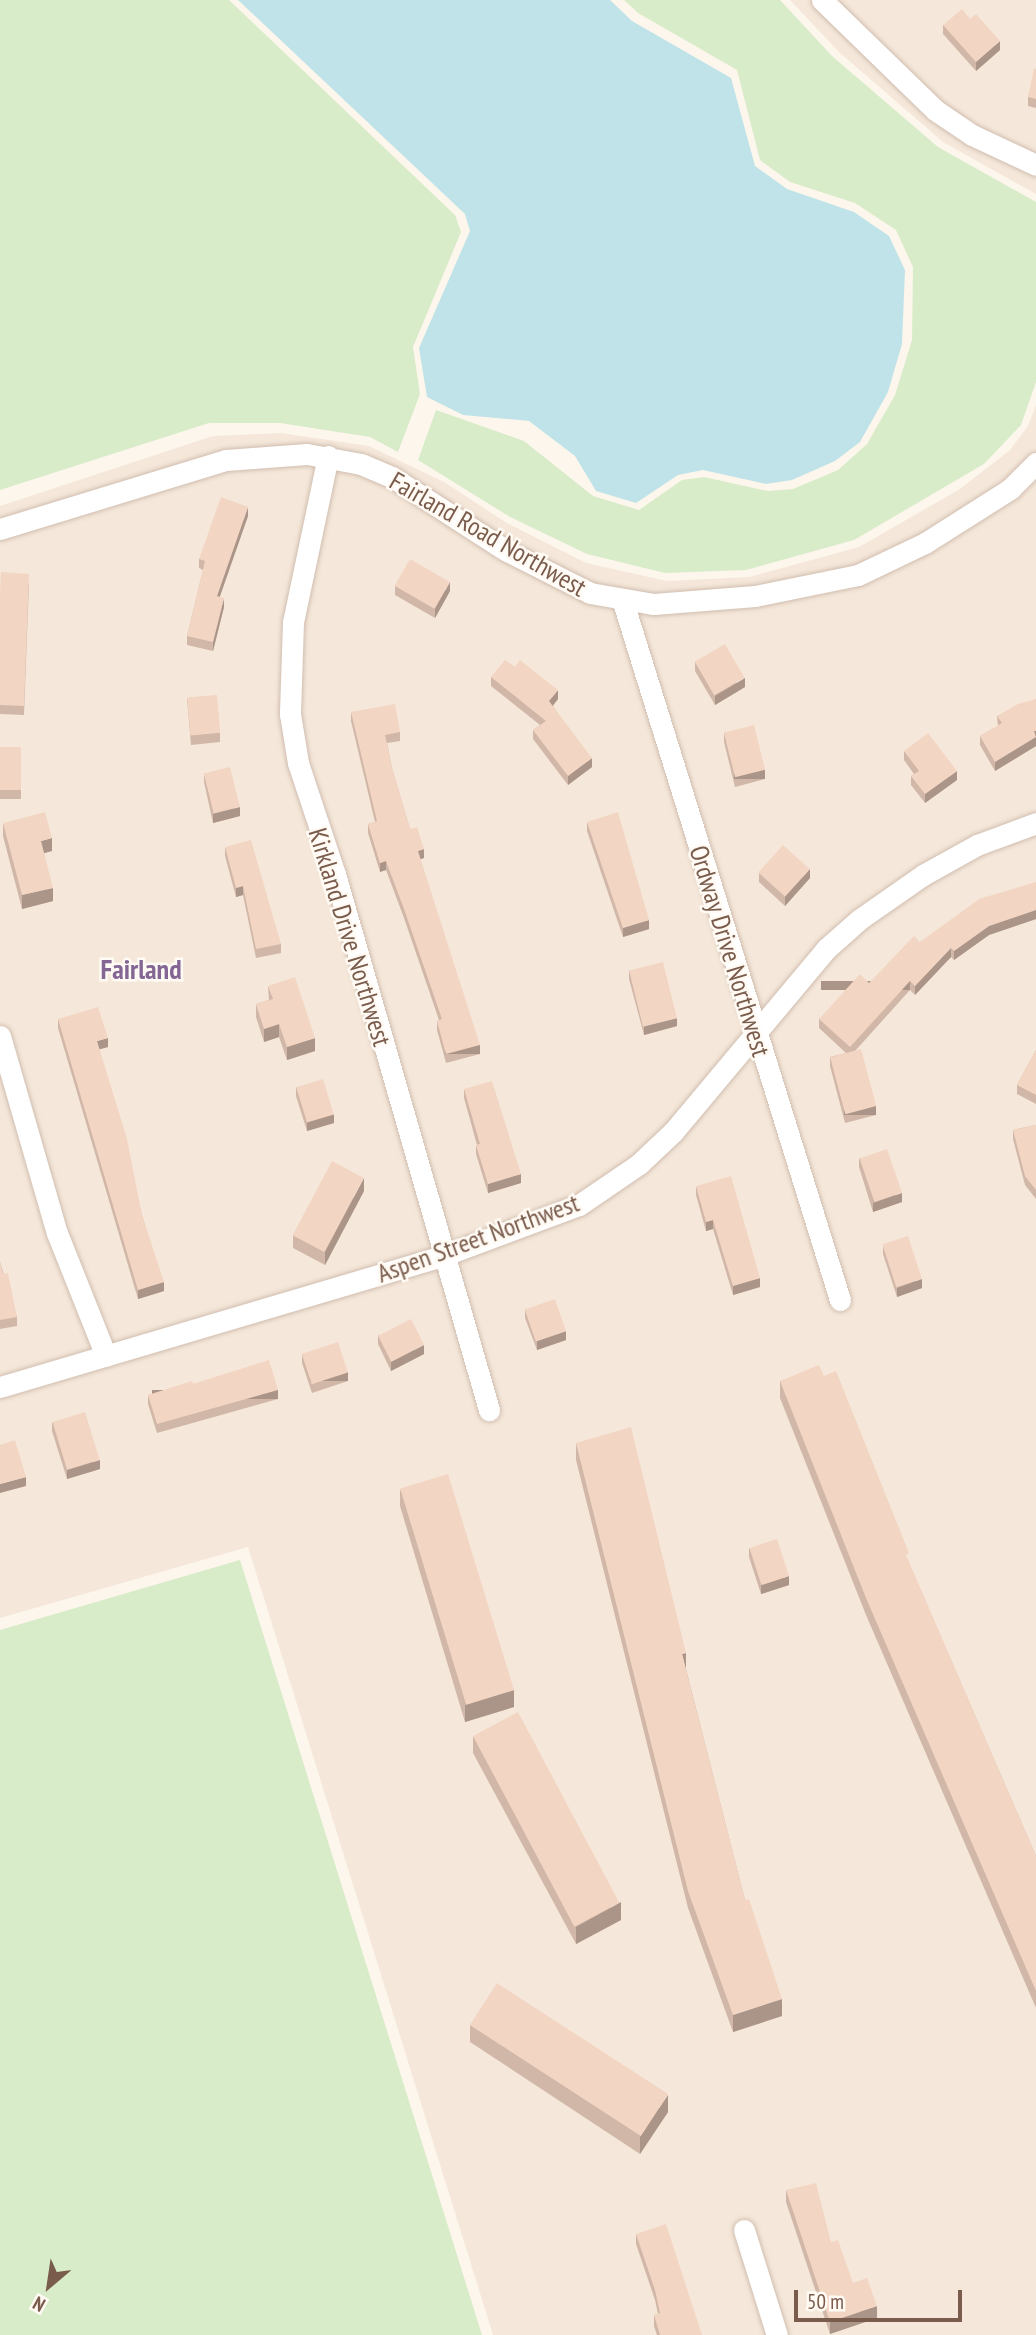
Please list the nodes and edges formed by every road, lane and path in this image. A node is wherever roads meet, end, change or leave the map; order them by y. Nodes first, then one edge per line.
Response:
1 (822, 0) edge
2 (1036, 165) edge
3 (328, 456) junction
4 (1036, 463) edge
5 (0, 529) edge
6 (623, 602) junction
7 (1036, 823) edge
8 (755, 1033) junction
9 (0, 1036) edge
10 (445, 1255) junction
11 (840, 1300) dead end
12 (106, 1356) junction
13 (0, 1387) edge
14 (489, 1410) dead end
15 (744, 2230) dead end
16 (777, 2335) edge

1 - 2 street
3 - 5 street, Fairland Road Northwest
3 - 6 street, Fairland Road Northwest
3 - 10 street, Kirkland Drive Northwest
4 - 6 street, Fairland Road Northwest
6 - 8 street, Ordway Drive Northwest
7 - 8 street, Aspen Street Northwest
8 - 10 street, Aspen Street Northwest
8 - 11 street, Ordway Drive Northwest
9 - 12 street
10 - 12 street, Aspen Street Northwest
10 - 14 street, Kirkland Drive Northwest
12 - 13 street, Aspen Street Northwest
15 - 16 street

